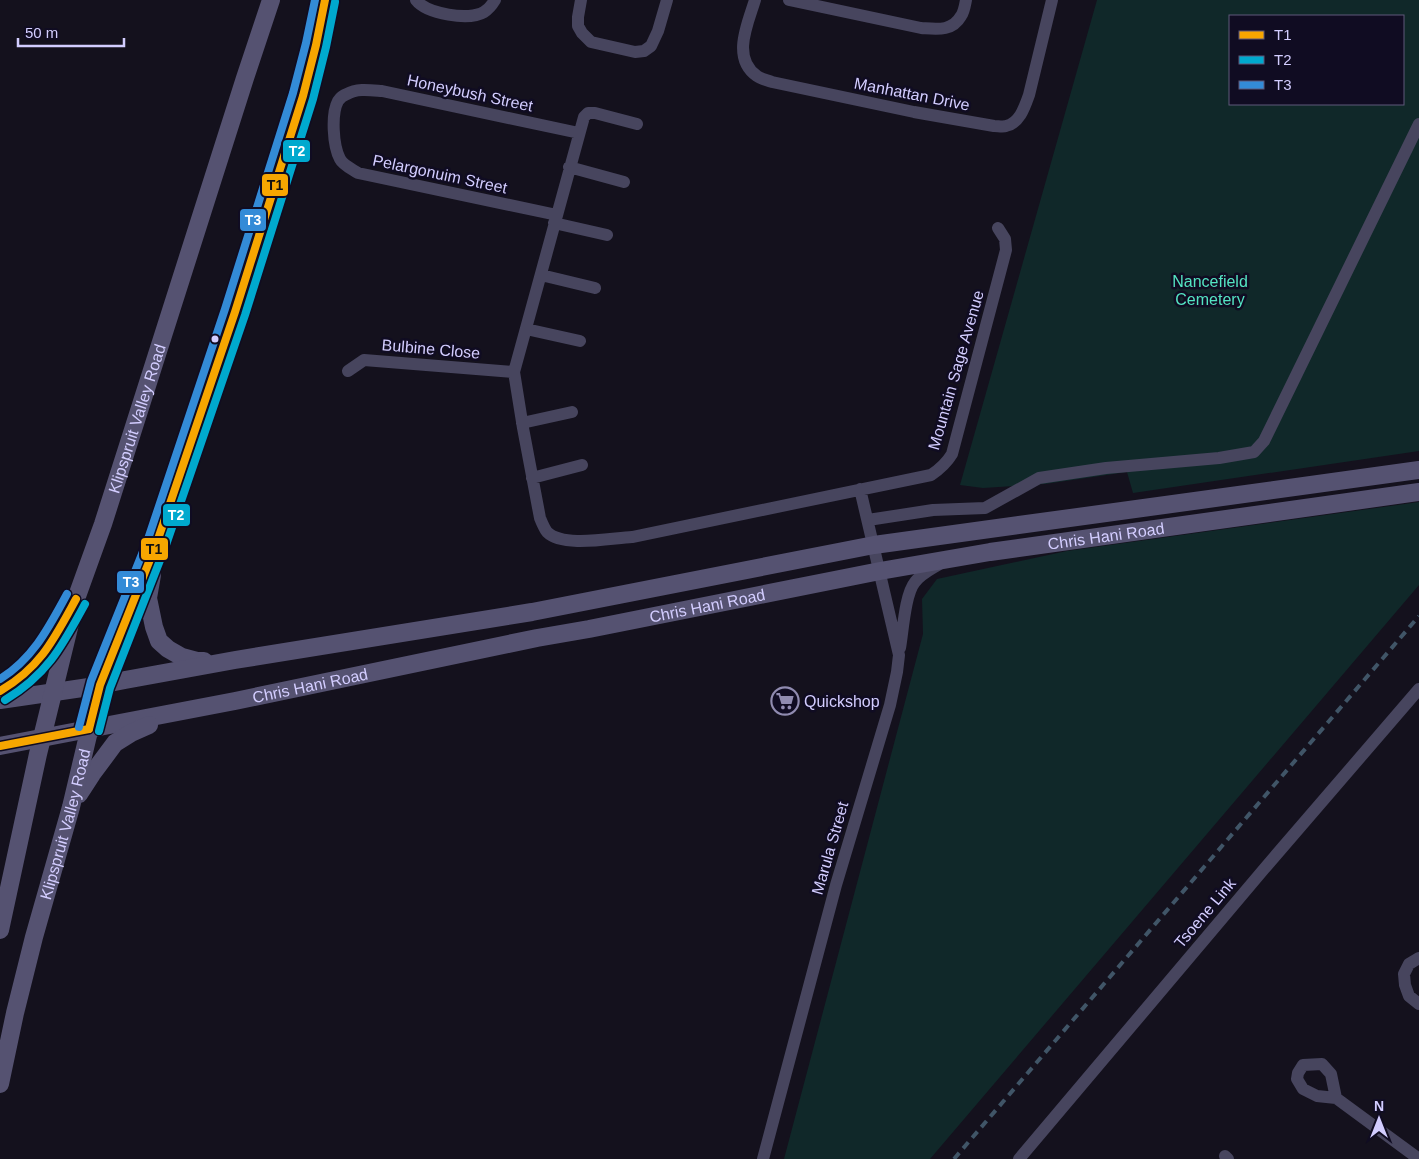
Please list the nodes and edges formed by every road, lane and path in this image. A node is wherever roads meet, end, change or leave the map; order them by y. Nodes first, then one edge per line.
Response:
1 (271, 0) edge
2 (325, 0) edge
3 (416, 0) edge
4 (495, 0) edge
5 (581, 0) edge
6 (667, 0) edge
7 (755, 0) edge
8 (789, 0) edge
9 (966, 0) edge
10 (1052, 0) edge
11 (355, 90) joint
12 (637, 124) dead end
13 (1419, 124) edge
14 (579, 133) junction
15 (569, 167) junction
16 (624, 182) dead end
17 (556, 219) junction
18 (998, 228) dead end
19 (607, 235) dead end
20 (541, 275) junction
21 (595, 288) dead end
22 (526, 329) junction
23 (580, 341) dead end
24 (348, 371) dead end
25 (514, 372) junction
26 (572, 412) dead end
27 (522, 423) junction
28 (582, 465) dead end
29 (1419, 470) edge
30 (532, 478) junction
31 (860, 489) junction
32 (1419, 492) edge
33 (868, 520) junction
34 (157, 542) junction
35 (874, 545) junction
36 (947, 560) junction
37 (880, 571) junction
38 (76, 599) junction
39 (899, 655) junction
40 (235, 660) junction
41 (100, 685) junction
42 (1419, 689) edge
43 (0, 691) edge
44 (53, 693) junction
45 (0, 700) edge
46 (180, 712) junction
47 (89, 729) junction
48 (42, 739) junction
49 (0, 746) edge
50 (71, 807) junction
51 (0, 930) edge
52 (1419, 958) edge
53 (1419, 1004) edge
54 (0, 1084) edge
55 (1336, 1098) dead end
56 (763, 1159) edge
57 (1019, 1159) edge
58 (1419, 1159) edge

1 - 38 main road, Klipspruit Valley Road
2 - 34 main road, Klipspruit Valley Road
3 - 4 street
5 - 6 street
7 - 10 street, Manhattan Drive
8 - 9 street
11 - 14 street, Honeybush Street
11 - 17 street, Pelargonuim Street
12 - 14 street
13 - 33 street
14 - 15 street
15 - 16 street
15 - 17 street
17 - 19 street, Pelargonuim Street
17 - 20 street
18 - 31 street, Mountain Sage Avenue
20 - 21 street
20 - 22 street
22 - 23 street
22 - 25 street
24 - 25 street, Bulbine Close
25 - 27 street
26 - 27 street
27 - 30 street
28 - 30 street
29 - 35 main road, Chris Hani Road
30 - 31 street, Mountain Sage Avenue
31 - 33 street
32 - 36 main road, Chris Hani Road
33 - 35 street
34 - 40 main road
34 - 41 main road, Klipspruit Valley Road
35 - 37 street, Marula Street
35 - 40 main road, Chris Hani Road
36 - 37 main road, Chris Hani Road
36 - 39 street
37 - 39 street, Marula Street
37 - 46 main road, Chris Hani Road
38 - 43 main road
38 - 44 main road, Klipspruit Valley Road
39 - 56 street, Marula Street
40 - 41 main road, Chris Hani Road
41 - 44 main road, Chris Hani Road
41 - 47 main road, Klipspruit Valley Road
42 - 57 street, Tsoene Link
44 - 45 main road, Chris Hani Road
44 - 48 main road, Klipspruit Valley Road
46 - 47 main road, Chris Hani Road
46 - 50 main road
47 - 48 main road, Chris Hani Road
47 - 50 main road, Klipspruit Valley Road
48 - 49 main road, Chris Hani Road
48 - 51 main road, Klipspruit Valley Road
50 - 54 main road, Klipspruit Valley Road
52 - 53 street
55 - 58 street

